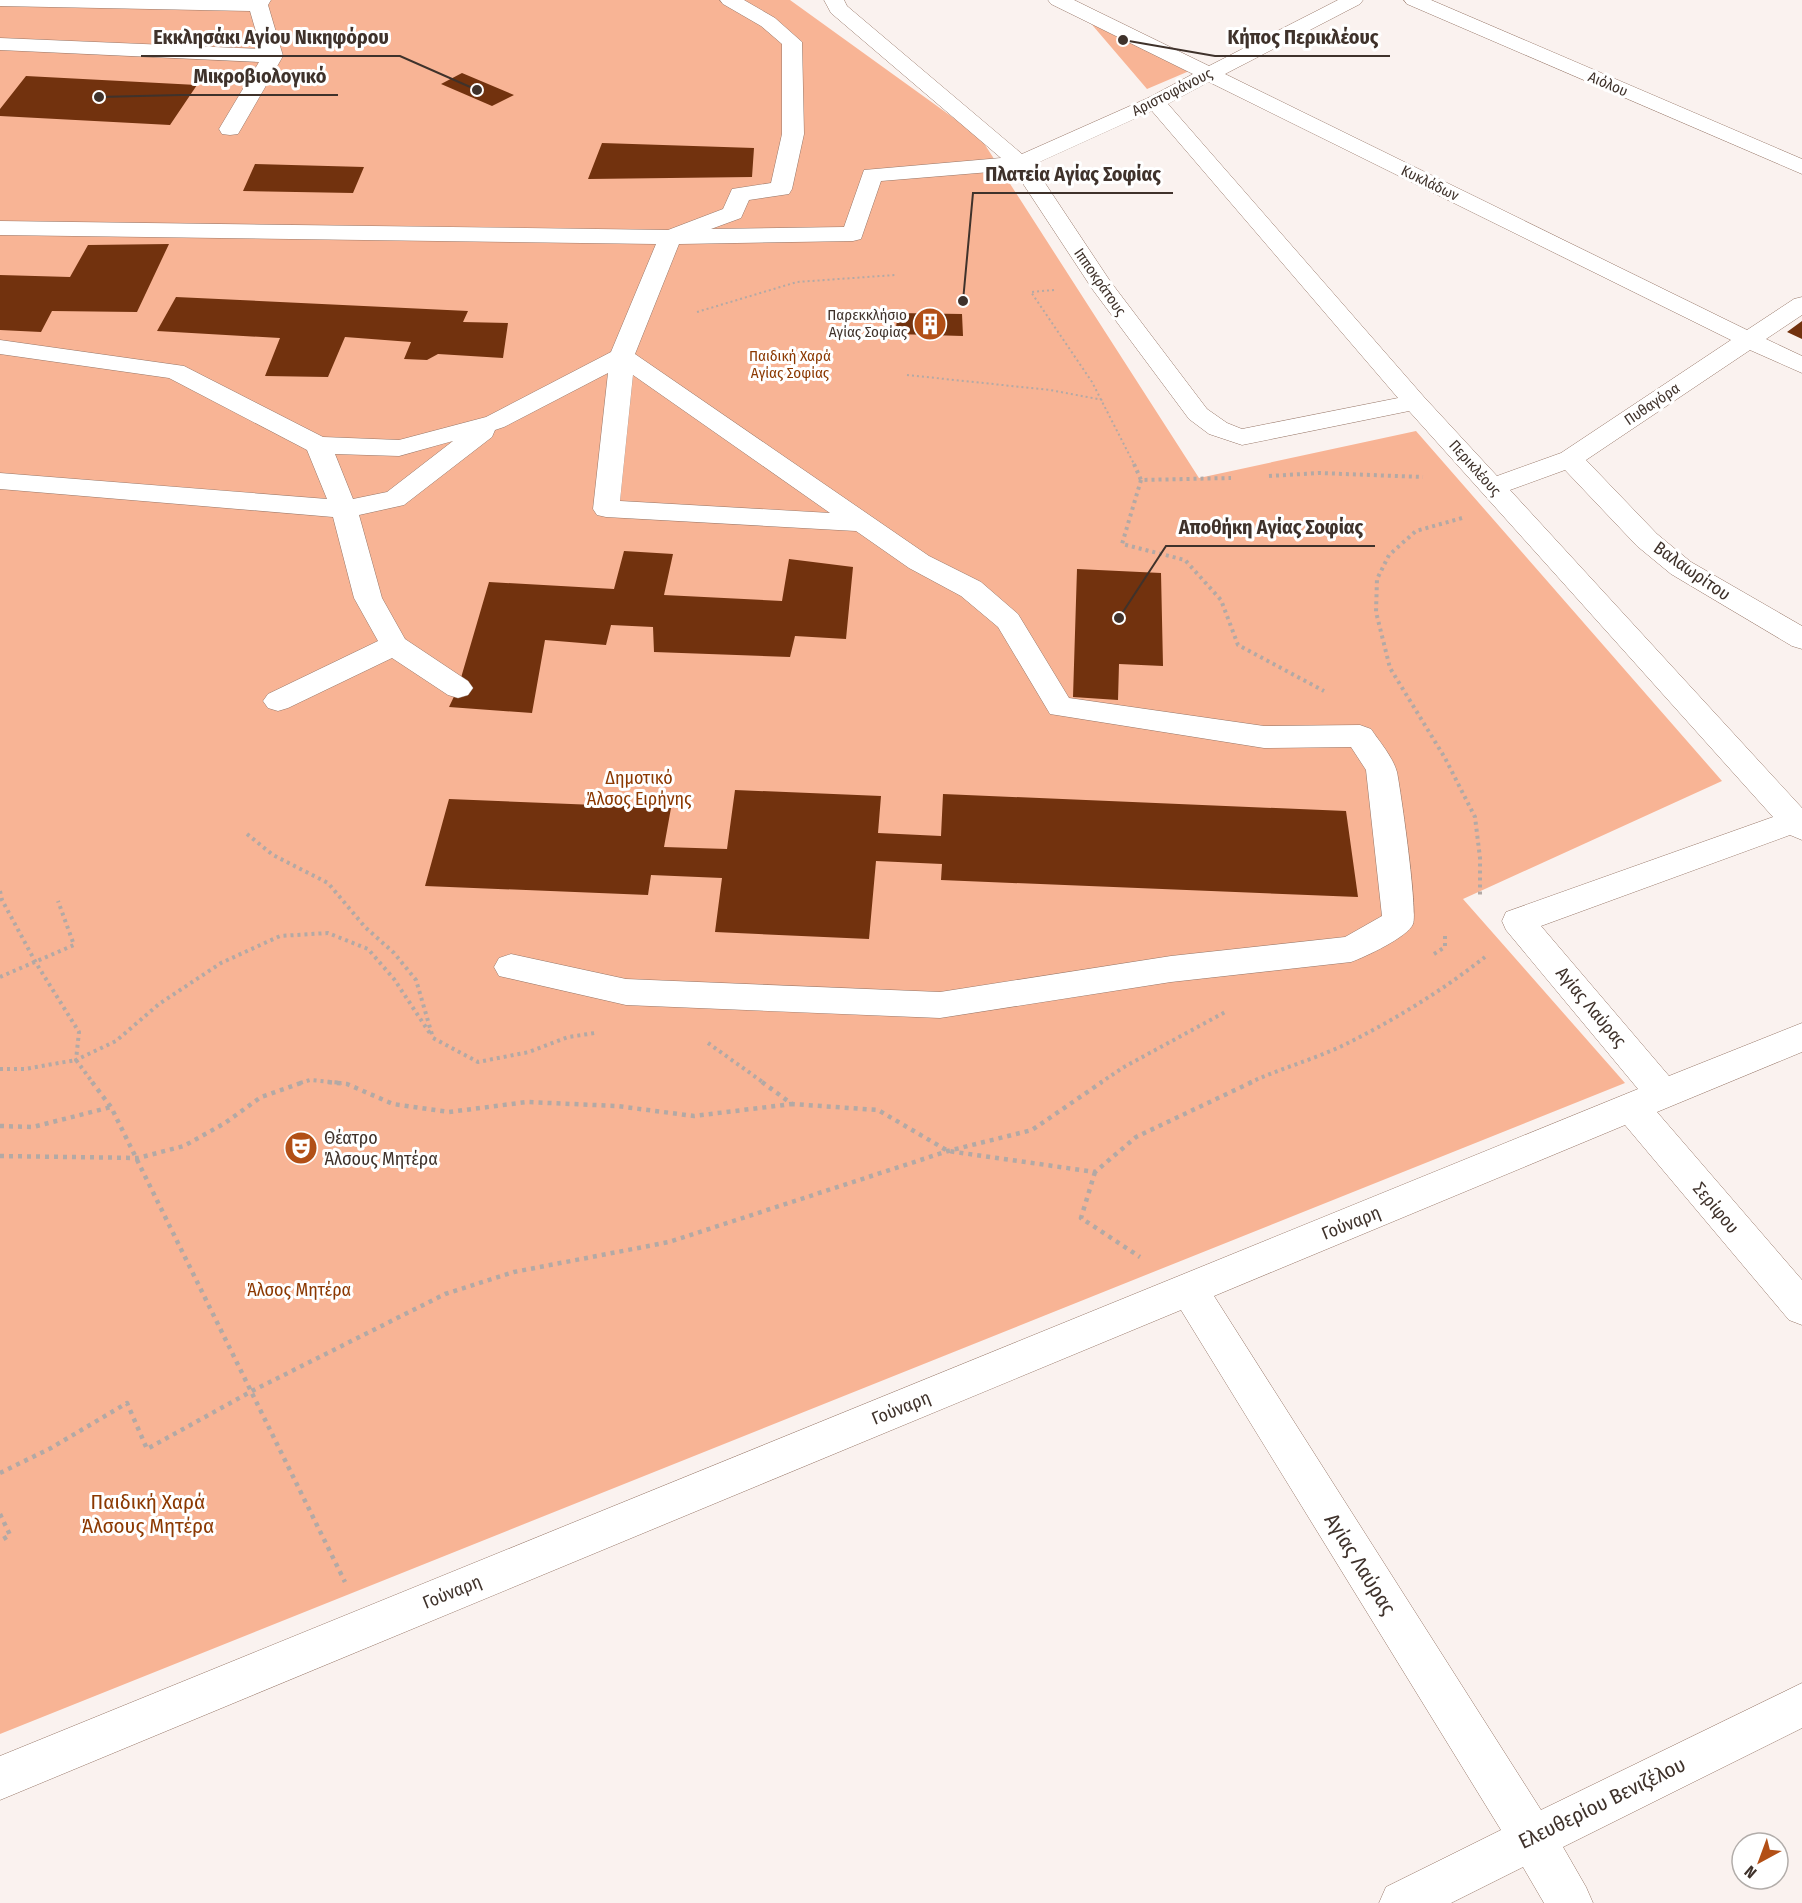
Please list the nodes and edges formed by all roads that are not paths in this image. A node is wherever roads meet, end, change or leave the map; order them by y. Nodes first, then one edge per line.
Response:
1 (0, 0) edge
2 (730, 0) edge
3 (834, 0) edge
4 (1058, 0) edge
5 (1353, 0) edge
6 (1414, 0) edge
7 (260, 3) edge
8 (0, 44) edge
9 (273, 56) junction
10 (1209, 74) junction
11 (1155, 102) junction
12 (230, 129) dead end
13 (1020, 163) junction
14 (1802, 167) edge
15 (0, 228) edge
16 (671, 237) junction
17 (1802, 304) edge
18 (1749, 340) junction
19 (0, 347) edge
20 (622, 356) junction
21 (1802, 366) edge
22 (1415, 402) junction
23 (495, 422) junction
24 (318, 445) junction
25 (1570, 459) junction
26 (0, 481) edge
27 (1493, 487) junction
28 (344, 509) junction
29 (864, 523) junction
30 (1802, 639) edge
31 (394, 645) junction
32 (458, 688) dead end
33 (278, 701) dead end
34 (1799, 824) edge
35 (511, 967) dead end
36 (1802, 1037) edge
37 (1647, 1100) junction
38 (1189, 1290) junction
39 (1802, 1308) edge
40 (1802, 1704) edge
41 (13, 1773) edge
42 (1532, 1838) junction
43 (1402, 1903) edge
44 (1570, 1903) edge

1 - 7 street
2 - 16 street
3 - 13 street, Ιπποκράτους
4 - 10 street, Κυκλάδων
5 - 10 street, Αριστοφάνους
6 - 14 street, Αιόλου
7 - 9 street
8 - 9 street
9 - 12 street
10 - 11 street, Αριστοφάνους
10 - 18 street, Κυκλάδων
11 - 13 street, Αριστοφάνους
11 - 22 street, Περικλέους
13 - 16 street, Αριστοφάνους
13 - 22 street, Ιπποκράτους
15 - 16 street
16 - 20 street
17 - 18 street, Πυθαγόρα
18 - 21 street, Κυκλάδων
18 - 25 street, Πυθαγόρα
19 - 24 street
20 - 23 street
20 - 29 street
20 - 29 street
22 - 27 street, Περικλέους
23 - 24 street
23 - 28 street
24 - 28 street
25 - 27 street, Πυθαγόρα
25 - 30 street, Βαλαωρίτου
26 - 28 street
27 - 34 street, Περικλέους
28 - 31 street
29 - 35 street
31 - 32 street
31 - 33 street
34 - 37 street, Αγίας Λαύρας
36 - 37 street, Γούναρη
37 - 38 street, Γούναρη
37 - 39 street, Σερίφου
38 - 41 street, Γούναρη
38 - 42 street, Αγίας Λαύρας
40 - 42 street, Ελευθερίου Βενιζέλου
42 - 43 street, Ελευθερίου Βενιζέλου
42 - 44 street, Αγίας Λαύρας

